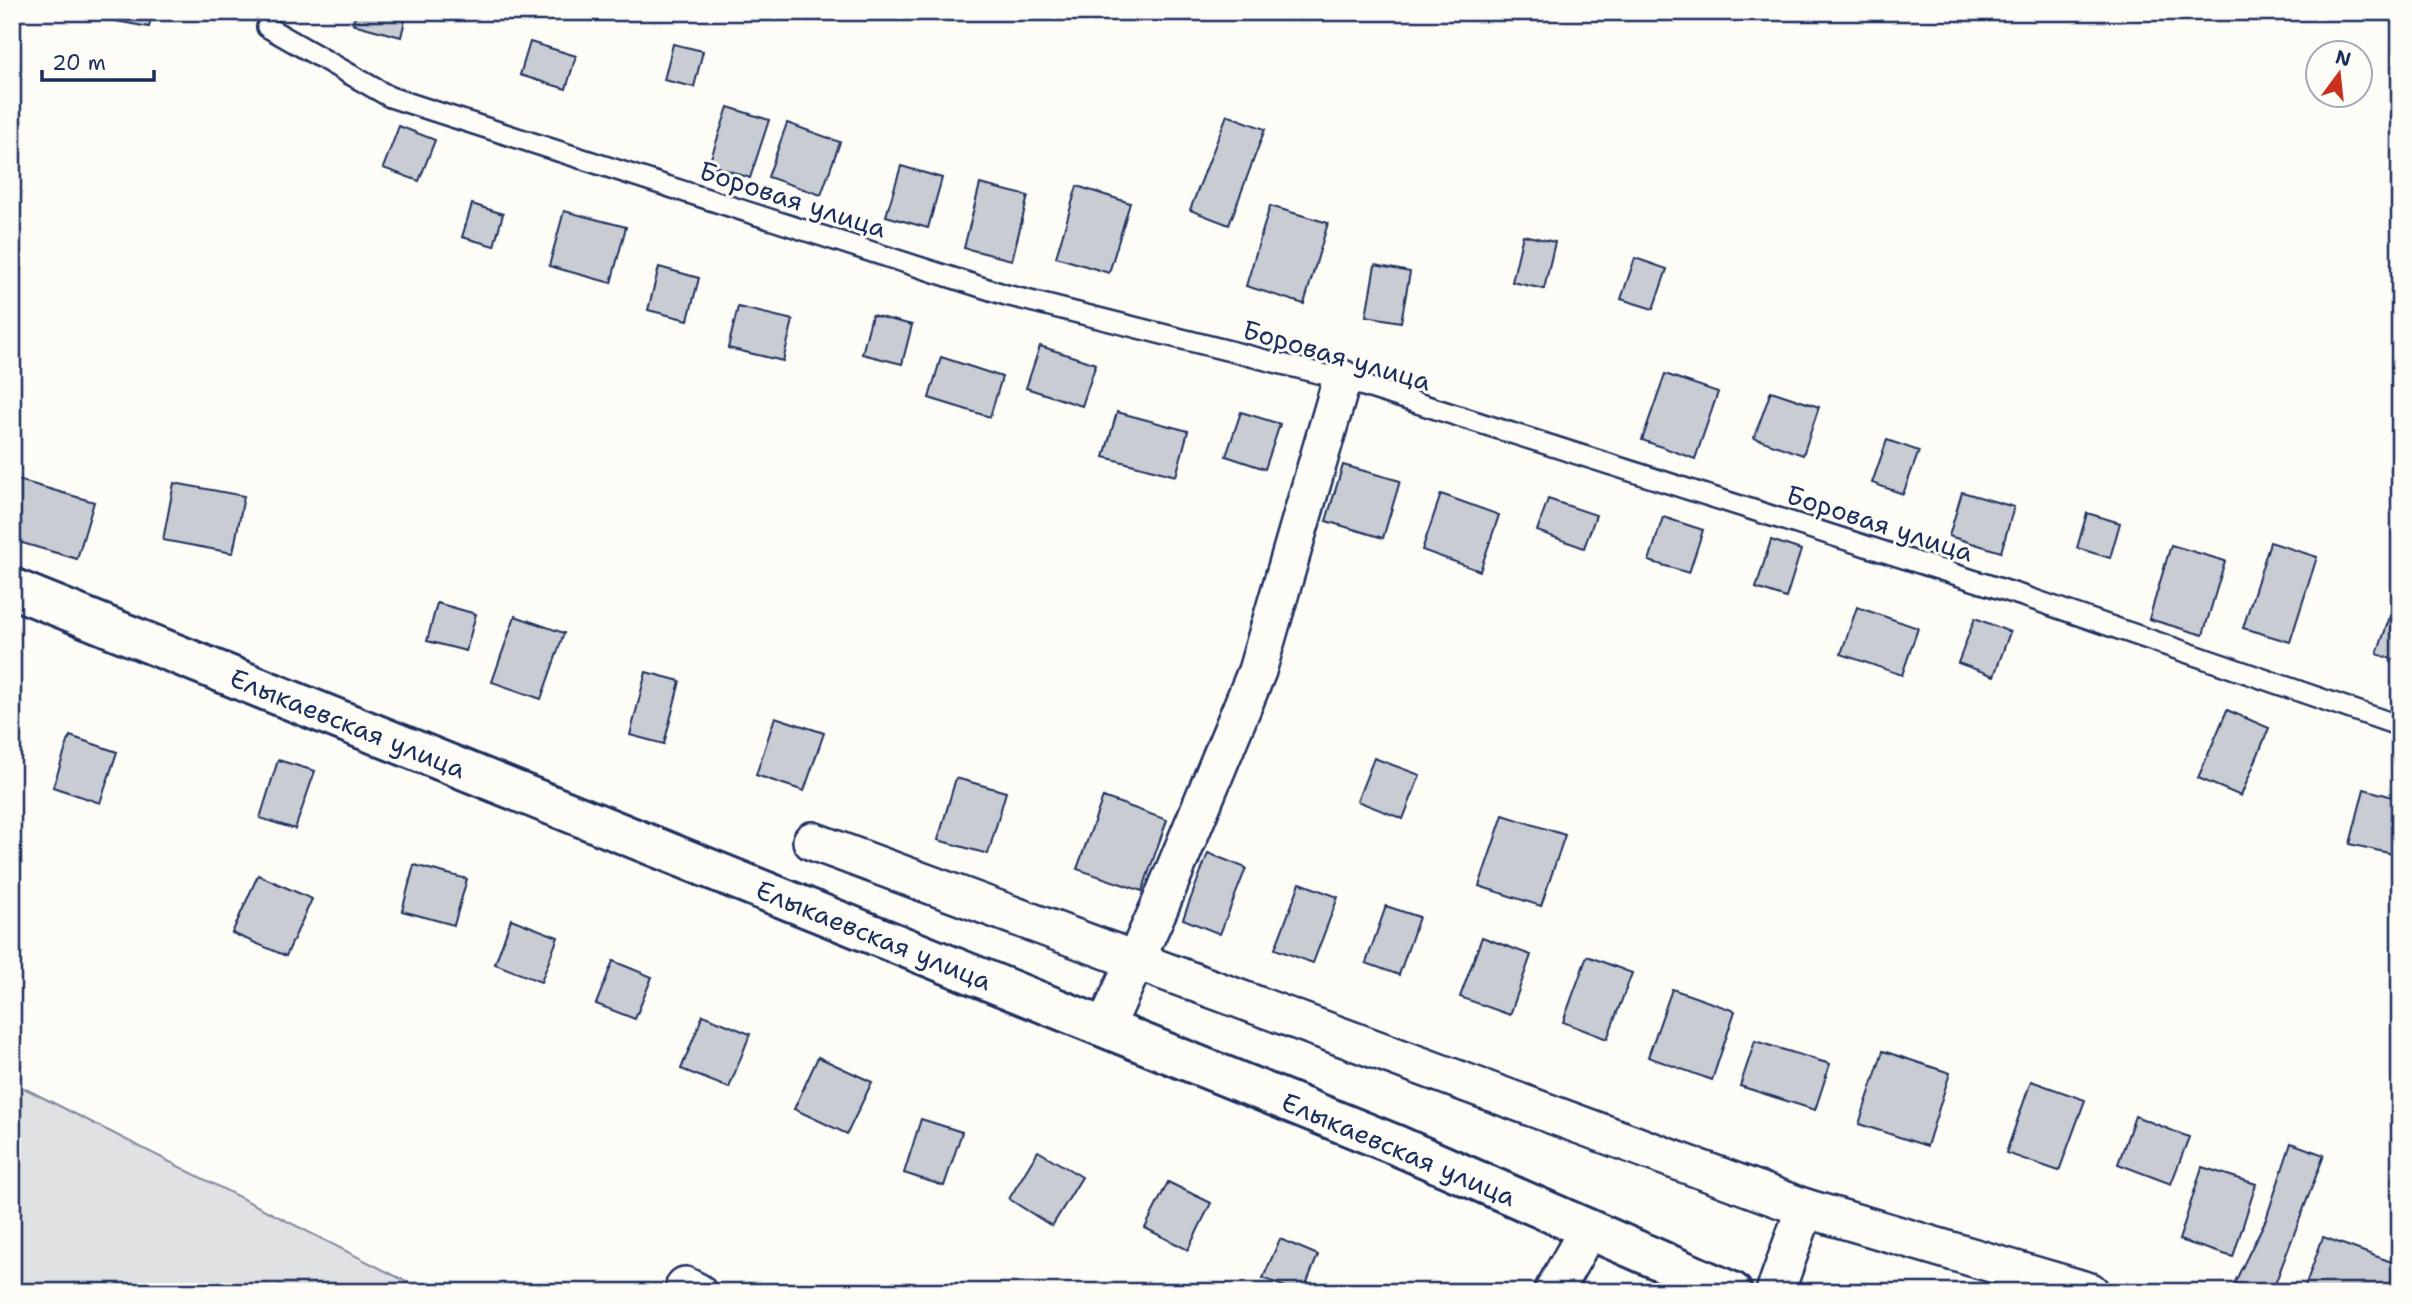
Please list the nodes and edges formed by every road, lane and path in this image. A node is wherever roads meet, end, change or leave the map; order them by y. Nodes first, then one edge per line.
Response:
1 (267, 27) dead end
2 (1342, 379) junction
3 (12, 588) edge
4 (2400, 726) edge
5 (812, 841) dead end
6 (1134, 961) junction
7 (1105, 1028) junction
8 (1805, 1208) junction
9 (1588, 1230) junction
10 (1553, 1292) edge
11 (1731, 1292) edge
12 (1775, 1292) edge
13 (2090, 1292) edge

1 - 2 lane, Боровая улица
2 - 4 lane, Боровая улица
2 - 6 street
3 - 7 street, Елыкаевская улица
5 - 6 street
6 - 7 street
6 - 8 street
7 - 9 street, Елыкаевская улица
8 - 12 street
8 - 13 street
9 - 10 street
9 - 11 street, Елыкаевская улица

